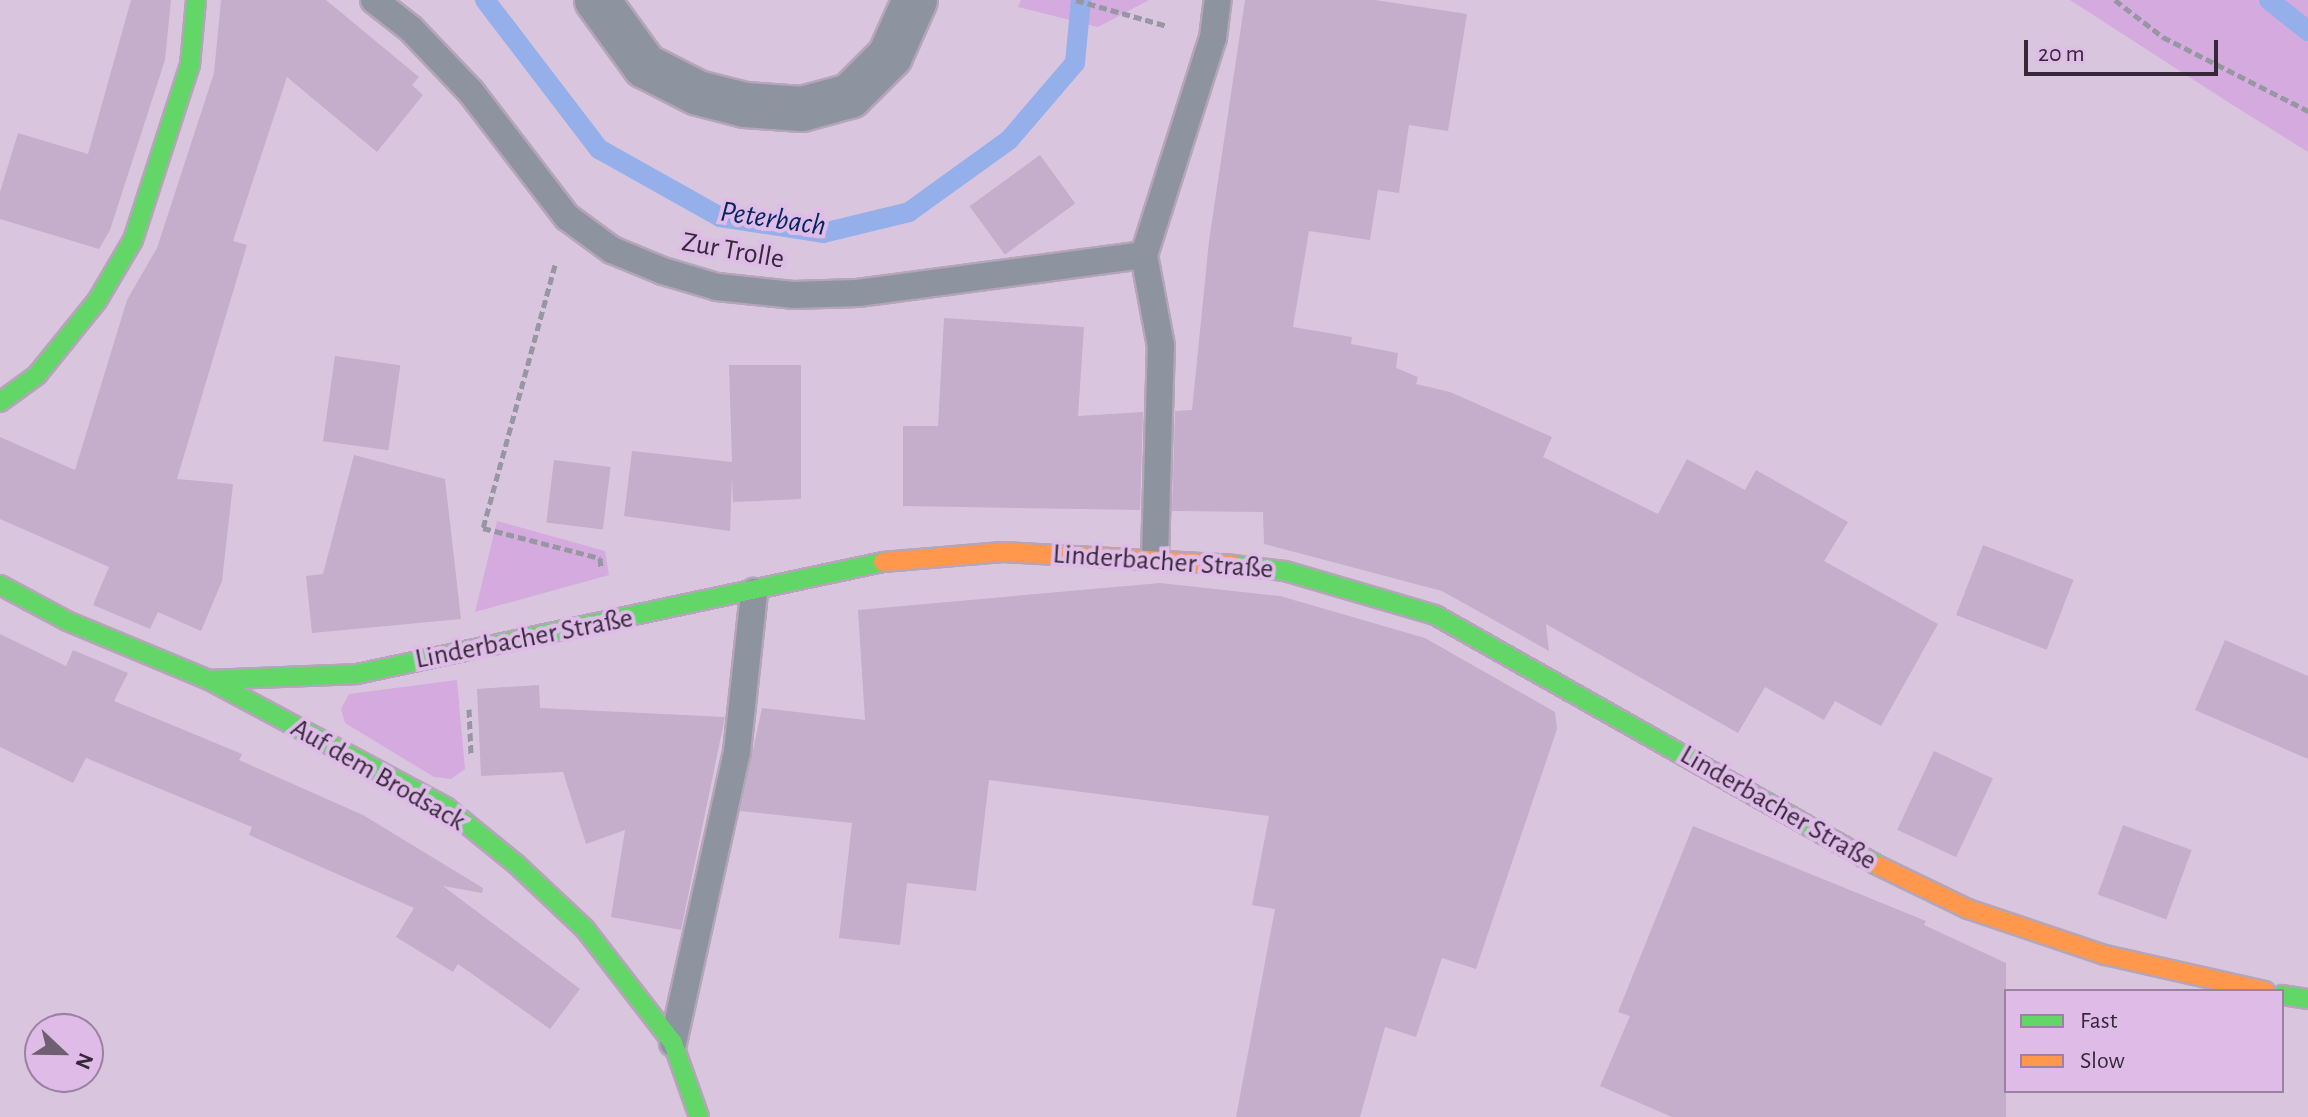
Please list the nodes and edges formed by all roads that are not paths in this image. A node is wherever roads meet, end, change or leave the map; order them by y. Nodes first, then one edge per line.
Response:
1 (196, 0) edge
2 (374, 0) edge
3 (597, 0) edge
4 (915, 0) edge
5 (1218, 0) edge
6 (1144, 255) junction
7 (0, 402) edge
8 (1155, 557) junction
9 (0, 585) edge
10 (754, 592) junction
11 (209, 680) junction
12 (2256, 989) edge
13 (2284, 995) edge
14 (2308, 999) edge
15 (673, 1043) junction
16 (699, 1117) edge

1 - 7 street
2 - 6 lane, Zur Trolle
3 - 4 street
5 - 6 lane
6 - 8 lane
8 - 10 street, Linderbacher Straße
8 - 12 street, Linderbacher Straße
9 - 11 street, Linderbacher Straße
10 - 11 street, Linderbacher Straße
10 - 15 lane
11 - 15 street, Auf dem Brodsack
13 - 14 street
15 - 16 street, Auf dem Brodsack

